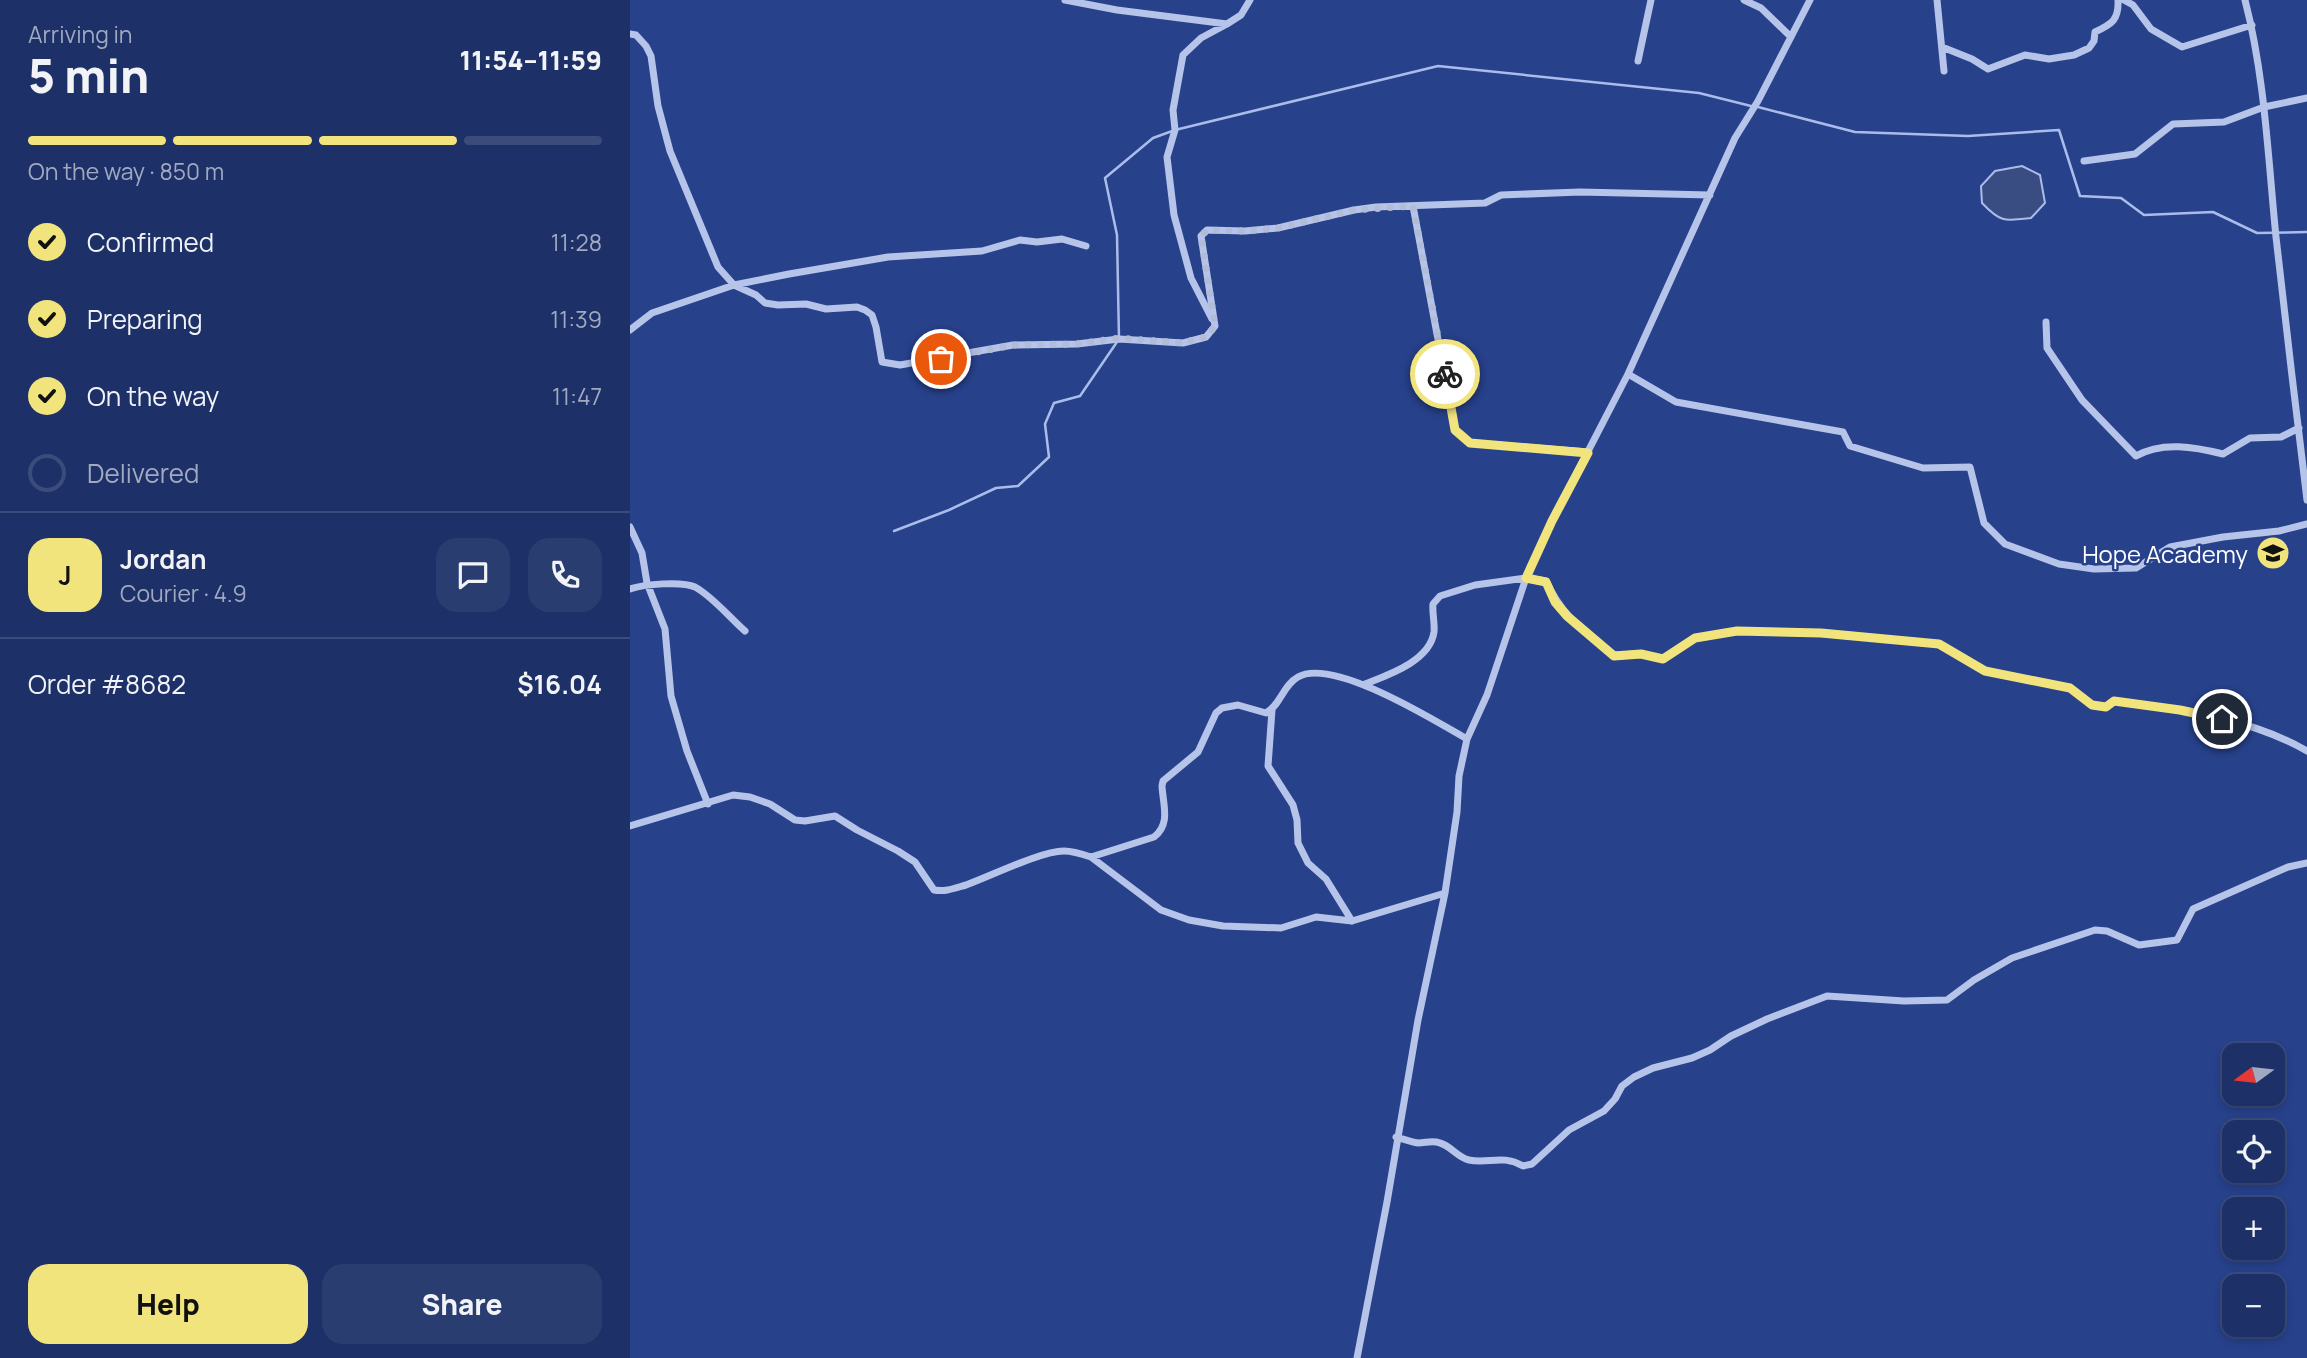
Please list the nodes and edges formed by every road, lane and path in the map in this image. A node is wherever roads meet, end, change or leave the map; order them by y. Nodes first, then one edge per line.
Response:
1 (1065, 0) edge
2 (1250, 0) edge
3 (1651, 0) edge
4 (1745, 0) edge
5 (1810, 0) edge
6 (1937, 0) edge
7 (2118, 0) edge
8 (2124, 0) edge
9 (2245, 0) edge
10 (1227, 24) junction
11 (2252, 26) junction
12 (630, 34) edge
13 (1791, 37) junction
14 (1942, 47) junction
15 (1637, 61) dead end
16 (1944, 71) dead end
17 (2307, 98) edge
18 (2264, 107) junction
19 (2084, 162) dead end
20 (1710, 195) junction
21 (1413, 206) junction
22 (1086, 246) dead end
23 (734, 285) junction
24 (2046, 322) dead end
25 (1215, 326) junction
26 (630, 330) edge
27 (1628, 374) junction
28 (2299, 428) junction
29 (1588, 453) junction
30 (2307, 500) edge
31 (2307, 524) edge
32 (630, 527) edge
33 (1526, 578) junction
34 (648, 583) junction
35 (630, 589) edge
36 (745, 631) dead end
37 (1365, 684) junction
38 (1272, 710) junction
39 (1467, 739) junction
40 (2307, 751) edge
41 (708, 804) junction
42 (630, 826) edge
43 (1091, 857) junction
44 (2307, 863) edge
45 (1445, 893) junction
46 (1352, 921) junction
47 (1396, 1137) junction
48 (1357, 1358) edge

1 - 10 street
2 - 10 street
3 - 15 street
4 - 13 street
5 - 13 street
6 - 14 street
7 - 14 street
8 - 11 street
9 - 11 street
10 - 25 street
11 - 18 street
12 - 23 street
13 - 20 street
14 - 16 street
17 - 18 street
18 - 19 street
18 - 28 street
20 - 21 street
20 - 27 street
21 - 25 street
21 - 29 street
22 - 23 street
23 - 25 street
23 - 26 street
24 - 28 street
27 - 29 street
27 - 31 street
28 - 30 street
29 - 33 street
32 - 34 street
33 - 37 street
33 - 39 street
33 - 40 street
34 - 35 street
34 - 36 street
34 - 41 street
37 - 38 street
37 - 39 street
38 - 43 street
38 - 46 street
39 - 45 street
41 - 42 street
41 - 43 street
43 - 46 street
44 - 47 street
45 - 46 street
45 - 47 street
47 - 48 street

